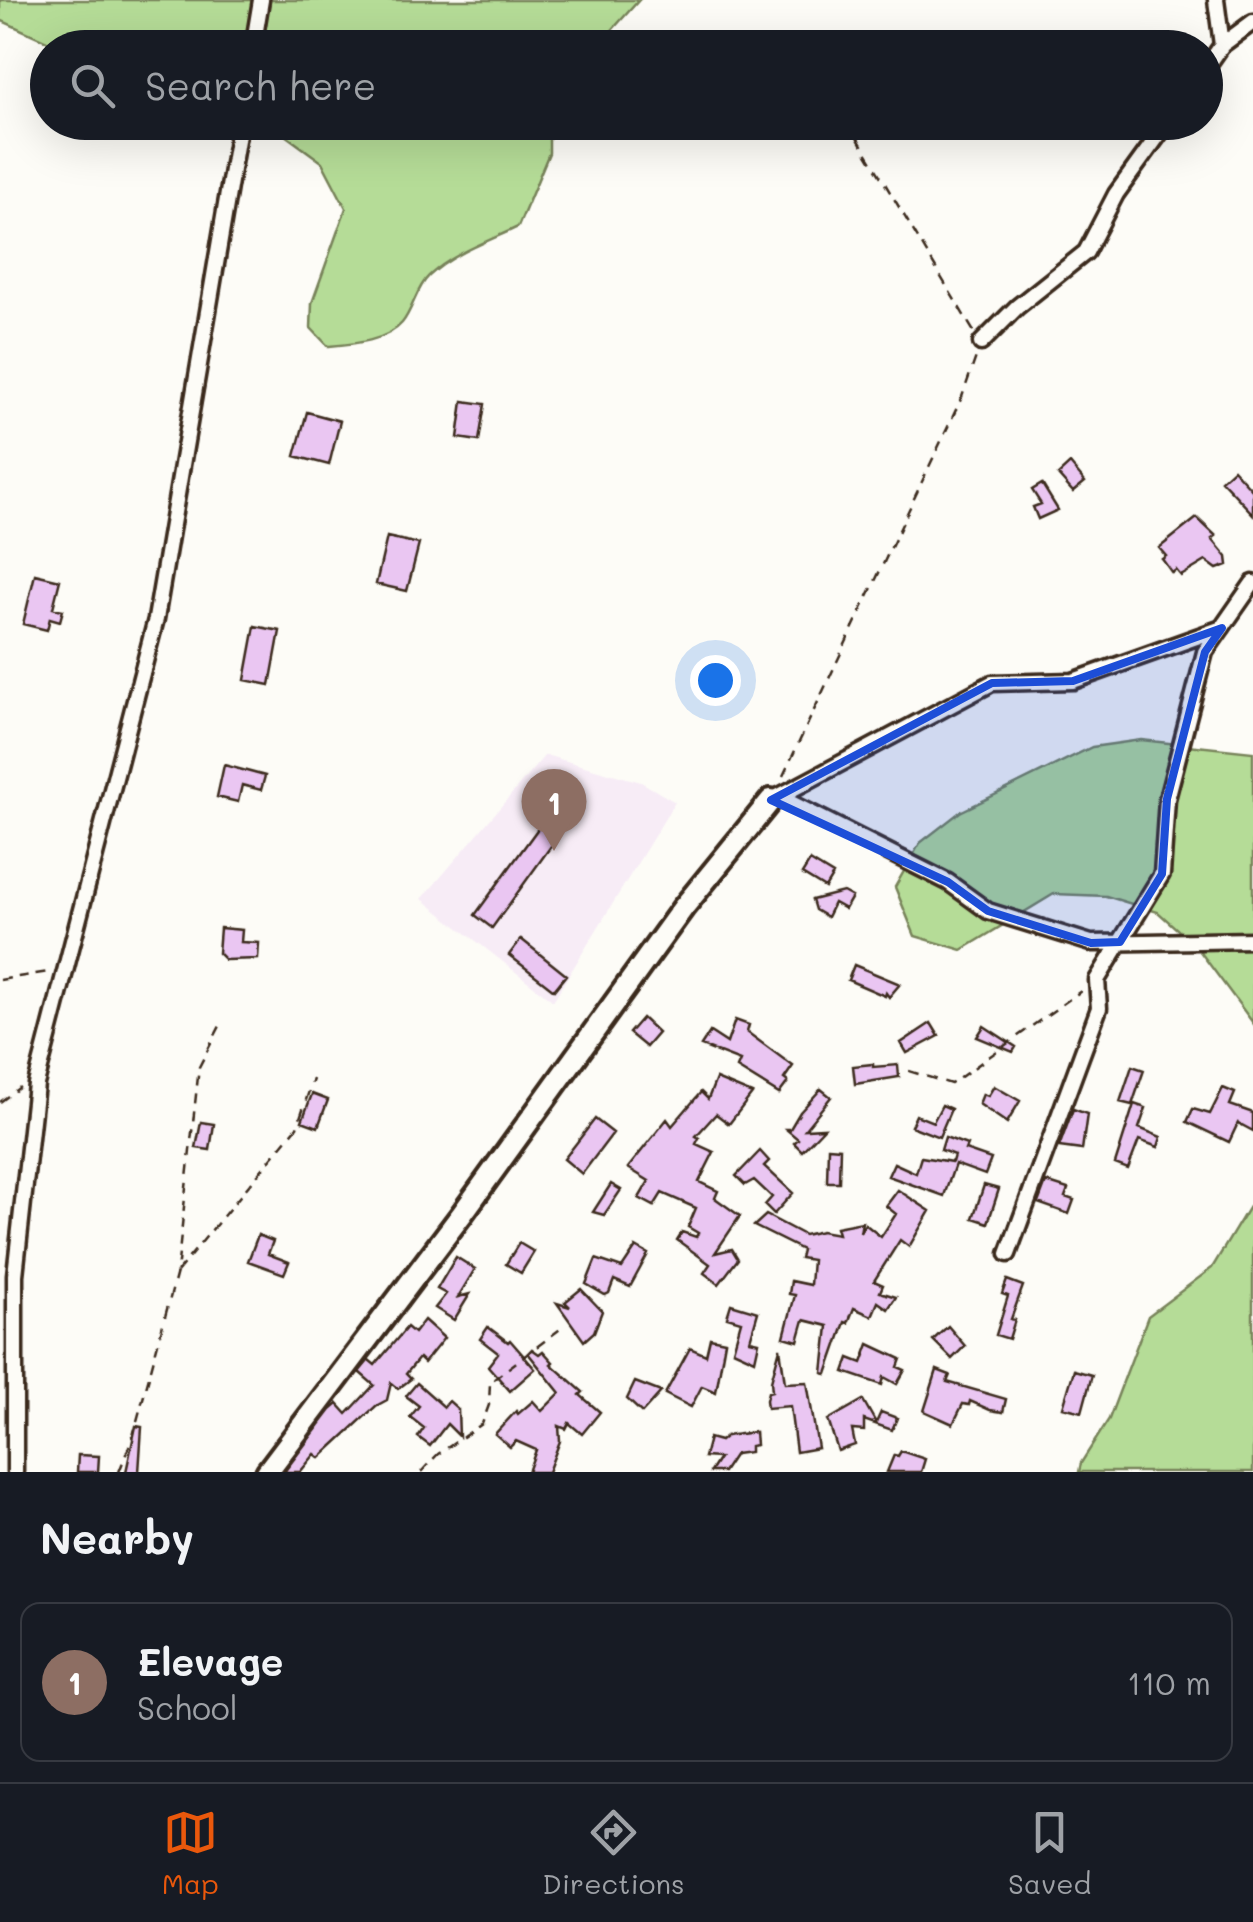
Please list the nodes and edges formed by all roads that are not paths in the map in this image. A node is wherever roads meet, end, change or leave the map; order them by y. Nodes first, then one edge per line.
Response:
1 (261, 0) edge
2 (1216, 0) edge
3 (1253, 22) edge
4 (256, 30) edge
5 (1220, 30) edge
6 (1223, 44) edge
7 (237, 140) edge
8 (1155, 140) edge
9 (981, 343) road end
10 (1253, 583) edge
11 (1222, 628) junction
12 (772, 800) junction
13 (1253, 940) edge
14 (1120, 942) junction
15 (1008, 1254) dead end
16 (14, 1472) edge
17 (266, 1472) edge

1 - 4 street
2 - 5 street
3 - 6 street
7 - 16 street
8 - 9 street
10 - 11 street
11 - 12 street
11 - 14 street
12 - 14 street
12 - 17 street
13 - 14 street
14 - 15 street

